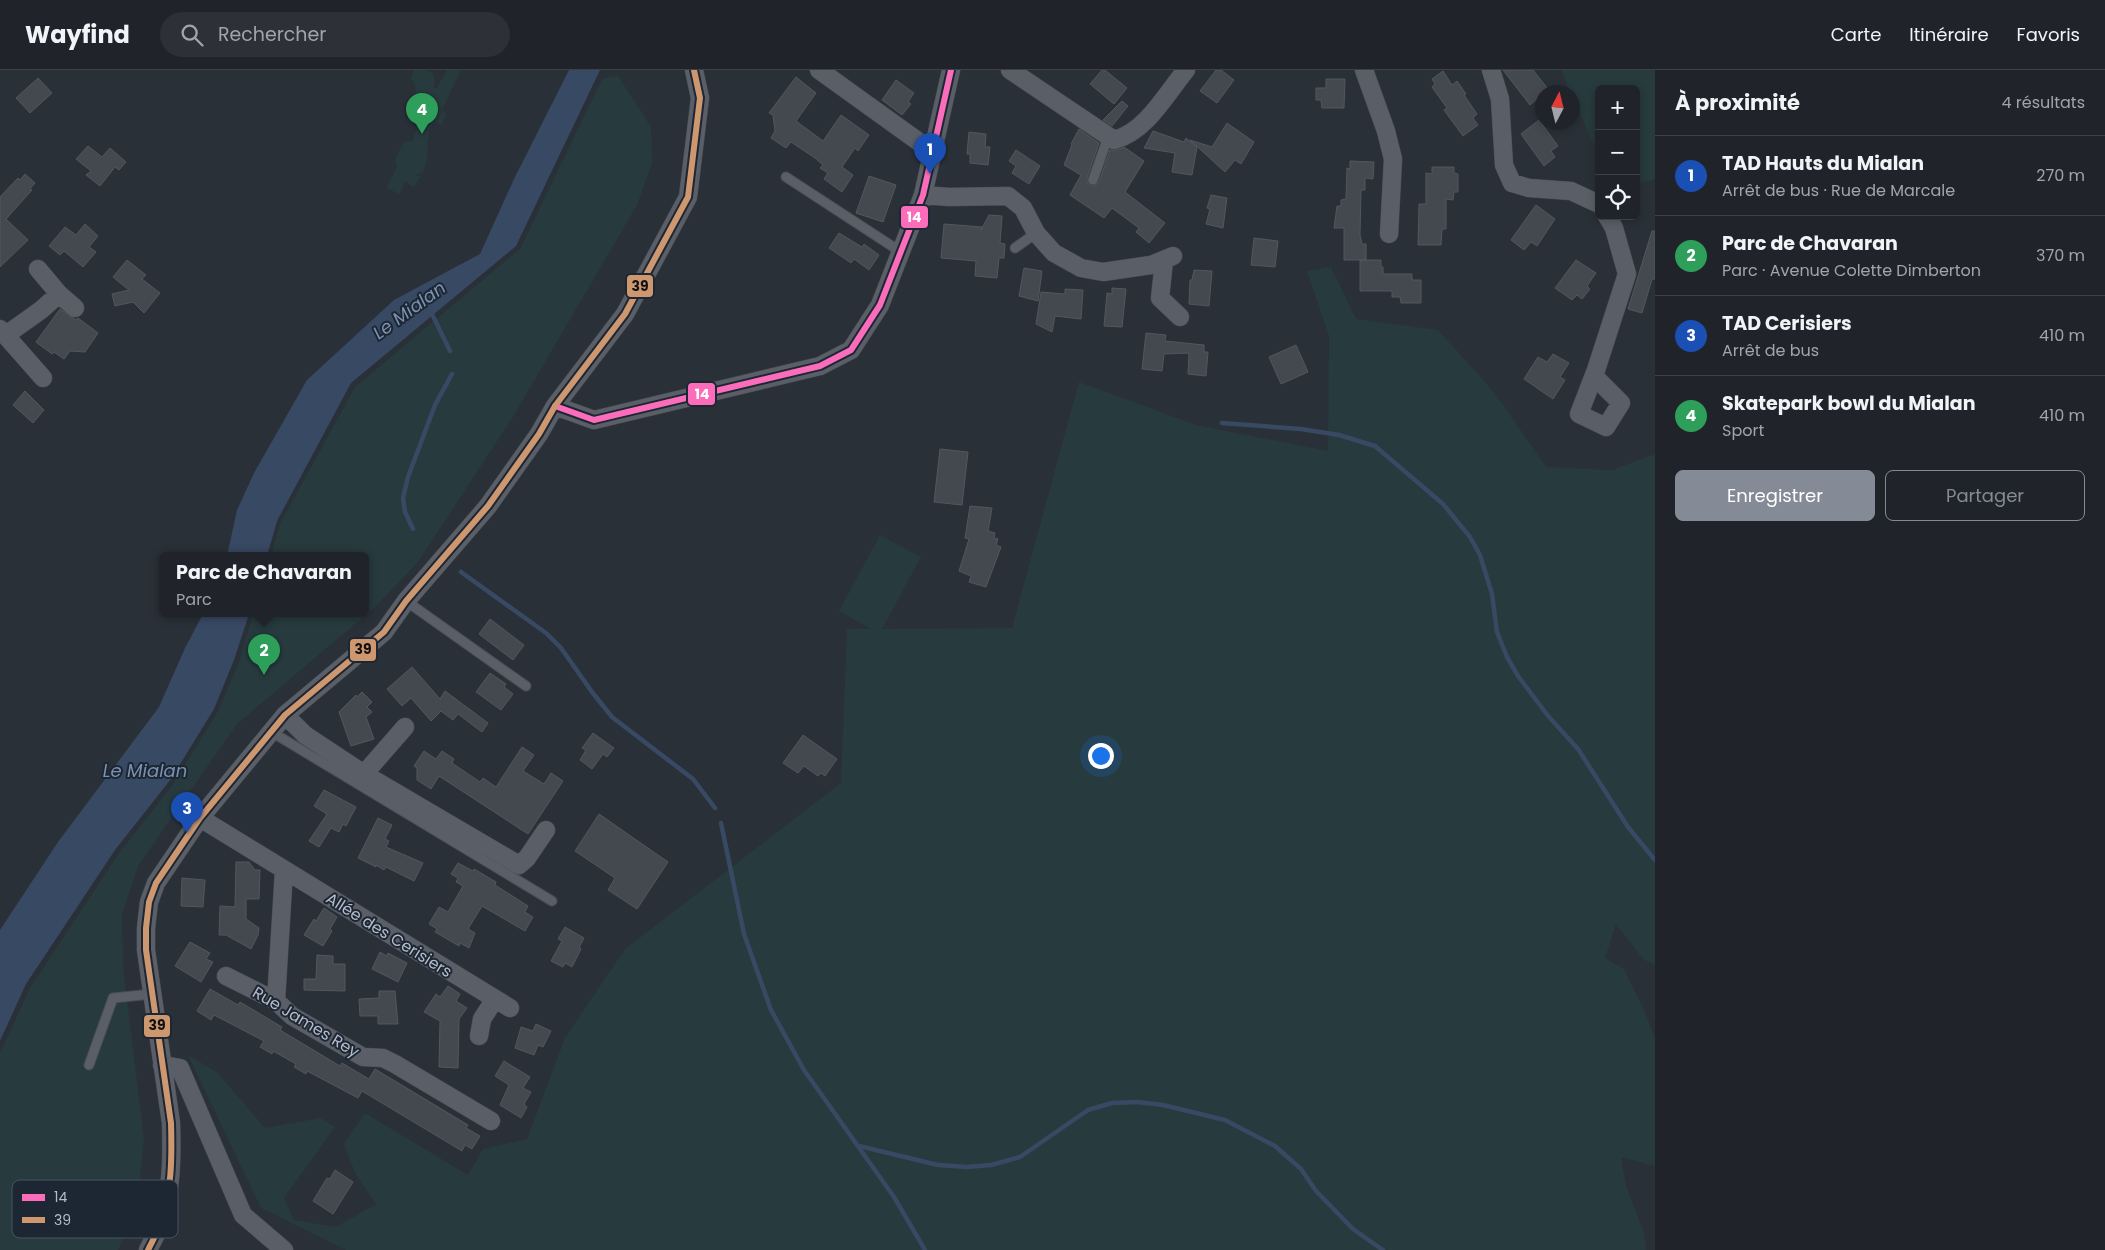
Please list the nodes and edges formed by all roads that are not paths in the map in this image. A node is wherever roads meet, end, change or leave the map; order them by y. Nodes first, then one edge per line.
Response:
1 (694, 70) edge
2 (819, 70) edge
3 (951, 70) edge
4 (1010, 70) edge
5 (1186, 70) edge
6 (1364, 70) edge
7 (1491, 70) edge
8 (1108, 137) junction
9 (933, 152) junction
10 (786, 177) dead end
11 (1093, 180) dead end
12 (923, 195) junction
13 (1595, 202) edge
14 (1609, 220) edge
15 (1036, 233) junction
16 (1389, 234) dead end
17 (1015, 248) dead end
18 (901, 252) junction
19 (38, 269) dead end
20 (59, 294) junction
21 (75, 308) dead end
22 (1180, 317) dead end
23 (3, 332) edge
24 (1594, 376) junction
25 (43, 378) dead end
26 (555, 406) junction
27 (406, 601) junction
28 (526, 686) dead end
29 (285, 715) junction
30 (405, 727) dead end
31 (270, 731) junction
32 (364, 774) junction
33 (200, 818) junction
34 (546, 830) dead end
35 (284, 870) junction
36 (552, 900) dead end
37 (226, 976) dead end
38 (152, 994) junction
39 (495, 999) junction
40 (276, 1001) junction
41 (510, 1008) dead end
42 (479, 1036) dead end
43 (89, 1065) dead end
44 (162, 1065) junction
45 (491, 1121) dead end
46 (169, 1180) edge
47 (154, 1238) edge
48 (148, 1250) edge
49 (284, 1250) edge

1 - 26 street
2 - 9 street
3 - 9 street
4 - 8 street
5 - 8 street
6 - 16 street
7 - 13 street
8 - 11 lane
9 - 12 street
10 - 18 lane
12 - 15 street
12 - 18 street
14 - 24 street
15 - 17 lane
15 - 22 street
18 - 26 street
19 - 20 street
20 - 21 street
20 - 23 street
23 - 25 street
24 - 24 street
26 - 27 street
27 - 28 lane
27 - 29 street
29 - 31 street
29 - 32 street
30 - 32 street
31 - 33 street
31 - 36 lane
32 - 34 street
33 - 35 street, Allée des Cerisiers
33 - 38 street
35 - 39 street, Allée des Cerisiers
35 - 40 street
37 - 40 street, Rue James Rey
38 - 43 lane
38 - 44 street
39 - 41 street, Allée des Cerisiers
39 - 42 street
40 - 45 street, Rue James Rey
44 - 46 street
44 - 49 street
47 - 48 street

